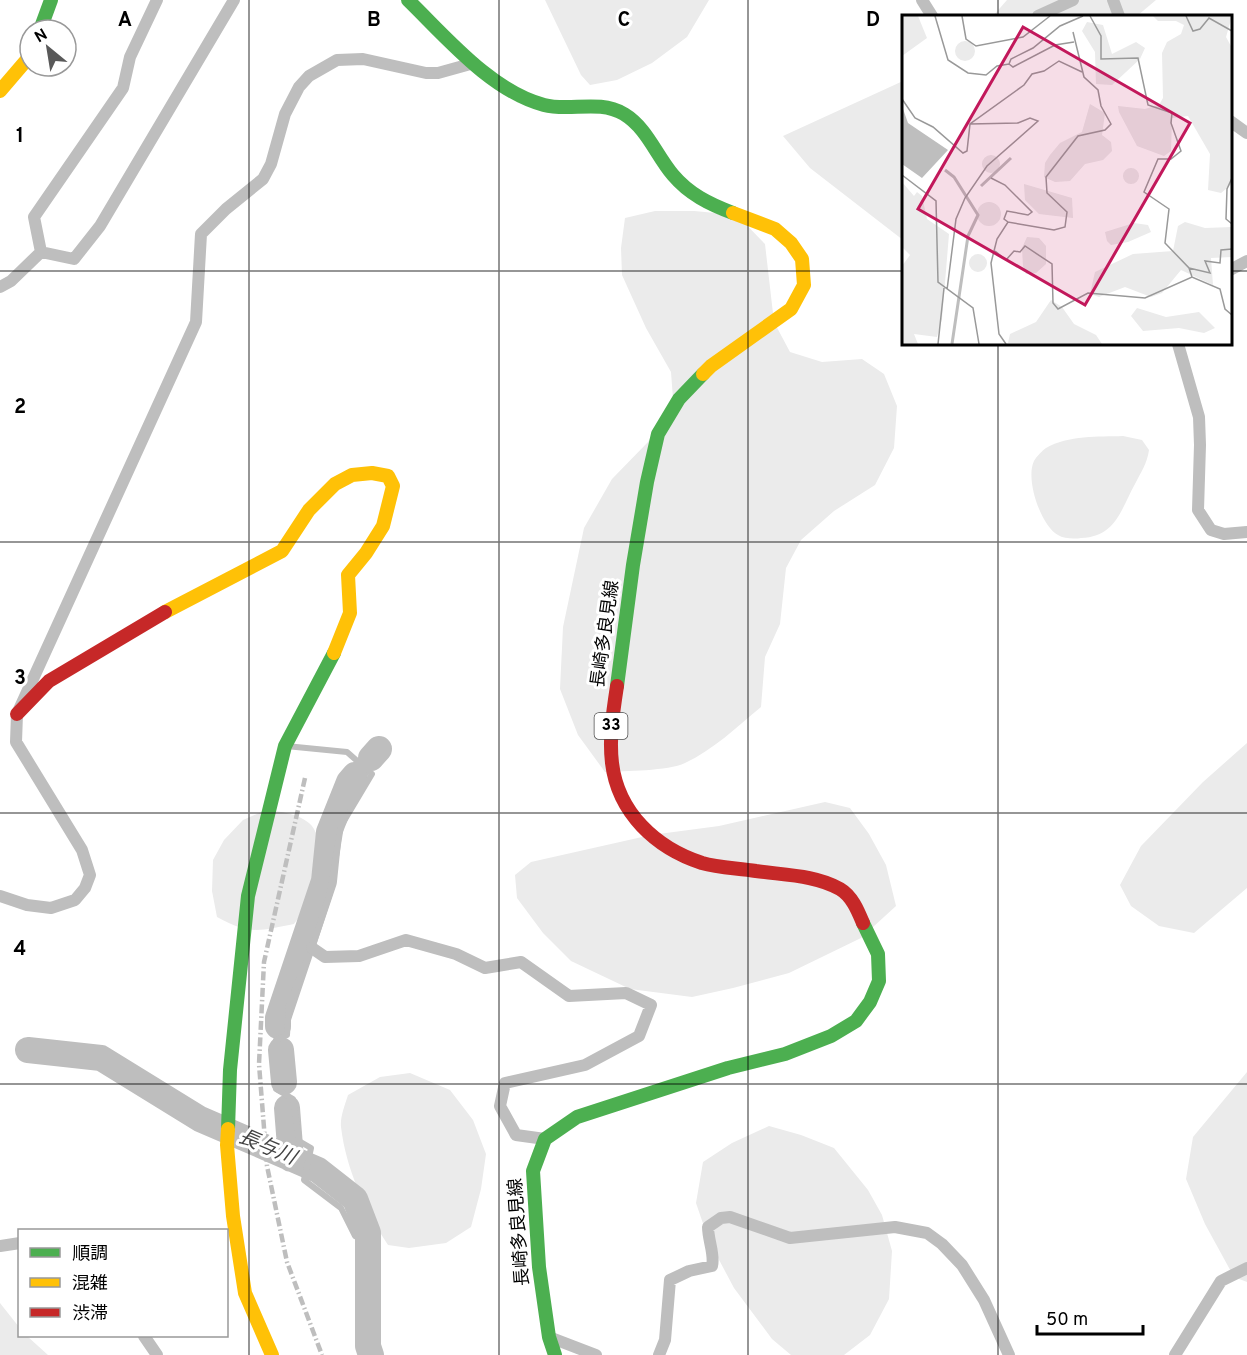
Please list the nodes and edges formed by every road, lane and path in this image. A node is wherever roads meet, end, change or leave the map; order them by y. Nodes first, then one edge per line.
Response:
1 (51, 0) edge
2 (157, 0) edge
3 (234, 0) edge
4 (408, 0) edge
5 (922, 0) edge
6 (1073, 0) edge
7 (1113, 0) edge
8 (931, 15) edge
9 (1040, 15) edge
10 (1119, 15) edge
11 (44, 18) edge
12 (474, 63) junction
13 (18, 70) edge
14 (0, 91) edge
15 (1232, 122) edge
16 (1247, 133) edge
17 (41, 252) junction
18 (1247, 261) edge
19 (1232, 269) edge
20 (0, 287) edge
21 (1178, 345) edge
22 (1247, 532) edge
23 (17, 714) junction
24 (285, 746) junction
25 (0, 896) edge
26 (312, 948) junction
27 (545, 1139) junction
28 (355, 1236) dead end
29 (18, 1243) edge
30 (0, 1246) edge
31 (1247, 1268) edge
32 (145, 1337) edge
33 (549, 1337) junction
34 (157, 1355) edge
35 (272, 1355) edge
36 (555, 1355) edge
37 (596, 1355) edge
38 (659, 1355) edge
39 (1009, 1355) edge
40 (1175, 1355) edge

1 - 11 main road
2 - 17 street
3 - 17 street
4 - 12 main road, 長崎多良見線 / 33
5 - 8 street
6 - 9 street
7 - 10 street
12 - 23 street
12 - 27 main road, 長崎多良見線 / 33
13 - 14 main road
15 - 16 street
17 - 20 street
18 - 19 street
21 - 22 street
23 - 24 main road
23 - 25 street
24 - 26 lane
24 - 35 main road
26 - 27 street
26 - 28 lane
27 - 33 main road, 長崎多良見線
29 - 30 street
31 - 40 street
32 - 34 street
33 - 36 main road, 長崎多良見線
33 - 37 street
38 - 39 street

